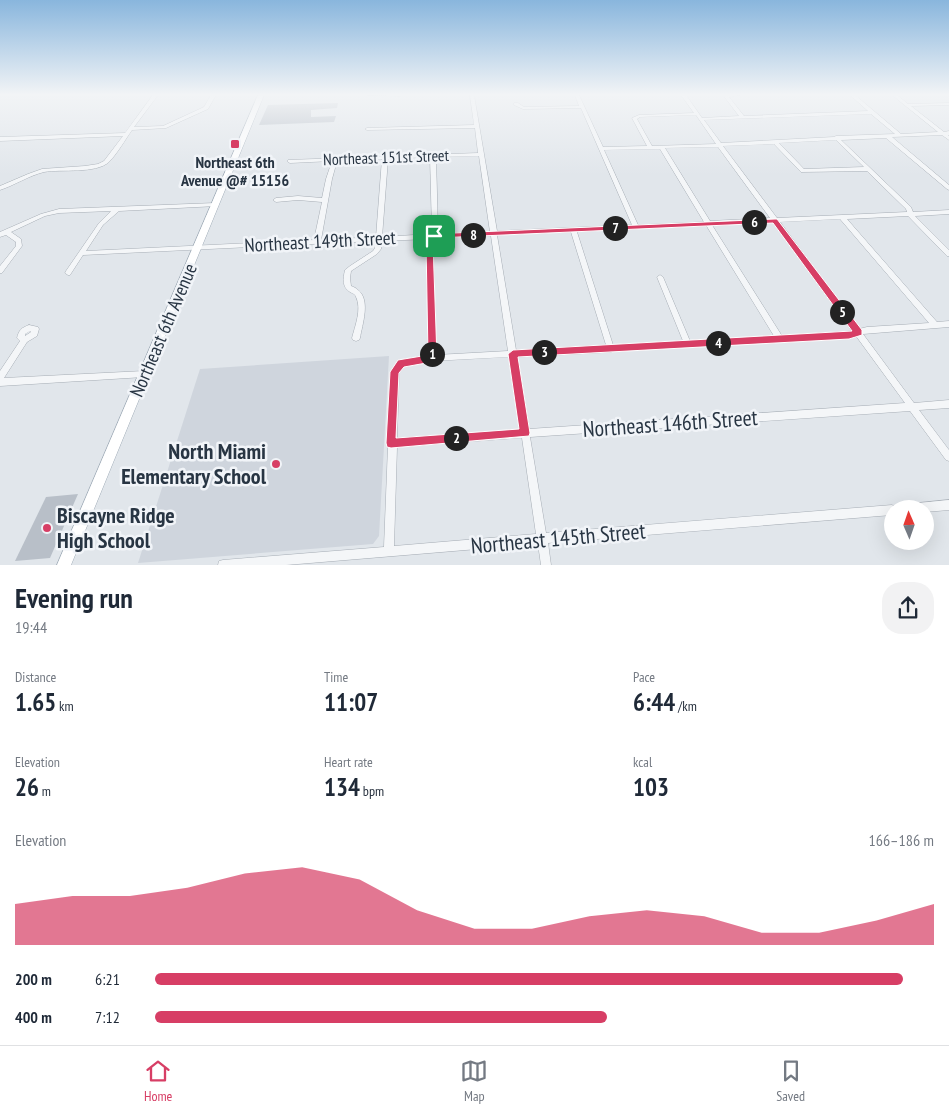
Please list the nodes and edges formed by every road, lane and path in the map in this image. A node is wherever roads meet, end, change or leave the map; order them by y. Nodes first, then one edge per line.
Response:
1 (136, 121) edge
2 (176, 121) edge
3 (250, 121) edge
4 (475, 121) edge
5 (588, 121) edge
6 (636, 121) edge
7 (702, 121) edge
8 (884, 121) edge
9 (929, 121) edge
10 (476, 126) junction
11 (130, 129) junction
12 (367, 129) dead end
13 (946, 133) edge
14 (126, 134) junction
15 (887, 136) junction
16 (900, 136) junction
17 (836, 138) junction
18 (949, 138) edge
19 (0, 139) edge
20 (775, 142) junction
21 (719, 145) junction
22 (650, 147) junction
23 (662, 147) junction
24 (601, 149) junction
25 (481, 154) junction
26 (433, 156) junction
27 (385, 158) junction
28 (335, 159) junction
29 (290, 161) dead end
30 (868, 169) junction
31 (0, 188) edge
32 (949, 188) edge
33 (276, 200) dead end
34 (325, 200) junction
35 (215, 205) junction
36 (117, 209) junction
37 (949, 212) edge
38 (910, 214) junction
39 (842, 217) junction
40 (775, 221) junction
41 (709, 224) junction
42 (636, 228) junction
43 (573, 230) junction
44 (3, 233) edge
45 (494, 234) junction
46 (434, 236) junction
47 (379, 239) junction
48 (318, 242) junction
49 (198, 247) junction
50 (82, 252) junction
51 (949, 254) edge
52 (0, 272) edge
53 (68, 273) dead end
54 (660, 276) dead end
55 (949, 324) edge
56 (934, 325) junction
57 (858, 333) junction
58 (356, 338) dead end
59 (24, 339) dead end
60 (780, 339) junction
61 (688, 344) junction
62 (611, 349) junction
63 (513, 354) junction
64 (432, 358) junction
65 (144, 374) junction
66 (0, 380) edge
67 (949, 404) edge
68 (913, 407) junction
69 (525, 433) junction
70 (391, 443) junction
71 (949, 457) edge
72 (949, 505) edge
73 (934, 506) edge
74 (884, 511) edge
75 (542, 540) junction
76 (389, 552) junction
77 (64, 565) edge
78 (224, 565) edge
79 (546, 565) edge

1 - 11 street
2 - 11 street
3 - 35 main road, Northeast 6th Avenue
4 - 10 street
5 - 24 street
6 - 22 street
7 - 21 street
8 - 16 street
9 - 13 street
10 - 12 street
10 - 25 street
11 - 14 street
13 - 16 street
13 - 18 street
14 - 19 street
14 - 31 street
15 - 16 street
15 - 17 street
15 - 32 street
17 - 20 street
17 - 30 street
20 - 21 street
20 - 30 street
21 - 23 street
21 - 40 street
22 - 23 street
22 - 24 street
23 - 41 street
24 - 42 street
25 - 26 street, Northeast 151st Street
25 - 45 street
26 - 27 street, Northeast 151st Street
26 - 46 street
27 - 28 street, Northeast 151st Street
27 - 47 street
28 - 29 street, Northeast 151st Street
28 - 34 street
30 - 38 street
33 - 34 street
34 - 48 street
35 - 36 street
35 - 49 main road, Northeast 6th Avenue
36 - 44 street
36 - 50 street
37 - 38 street, Northeast 149th Street
38 - 39 street, Northeast 149th Street
38 - 51 street
39 - 40 street, Northeast 149th Street
39 - 56 street
40 - 41 street, Northeast 149th Street
40 - 57 street
41 - 42 street, Northeast 149th Street
41 - 60 street
42 - 43 street, Northeast 149th Street
43 - 45 street, Northeast 149th Street
43 - 62 street
44 - 52 street
45 - 46 street, Northeast 149th Street
45 - 63 street
46 - 47 street, Northeast 149th Street
46 - 64 street
47 - 48 street, Northeast 149th Street
47 - 58 street
48 - 49 street, Northeast 149th Street
49 - 50 street, Northeast 149th Street
49 - 65 main road, Northeast 6th Avenue
50 - 53 street
54 - 61 street
55 - 56 street
56 - 57 street
57 - 60 street
57 - 68 street
59 - 66 street
60 - 61 street
61 - 62 street
62 - 63 street
63 - 64 street
63 - 69 street
64 - 70 street
65 - 66 street
65 - 77 main road, Northeast 6th Avenue
67 - 68 street, Northeast 146th Street
68 - 69 street, Northeast 146th Street
68 - 71 street
69 - 70 street, Northeast 146th Street
69 - 75 street
70 - 76 street
72 - 73 street
74 - 75 street, Northeast 145th Street
75 - 76 street, Northeast 145th Street
75 - 79 street
76 - 78 street, Northeast 145th Street

